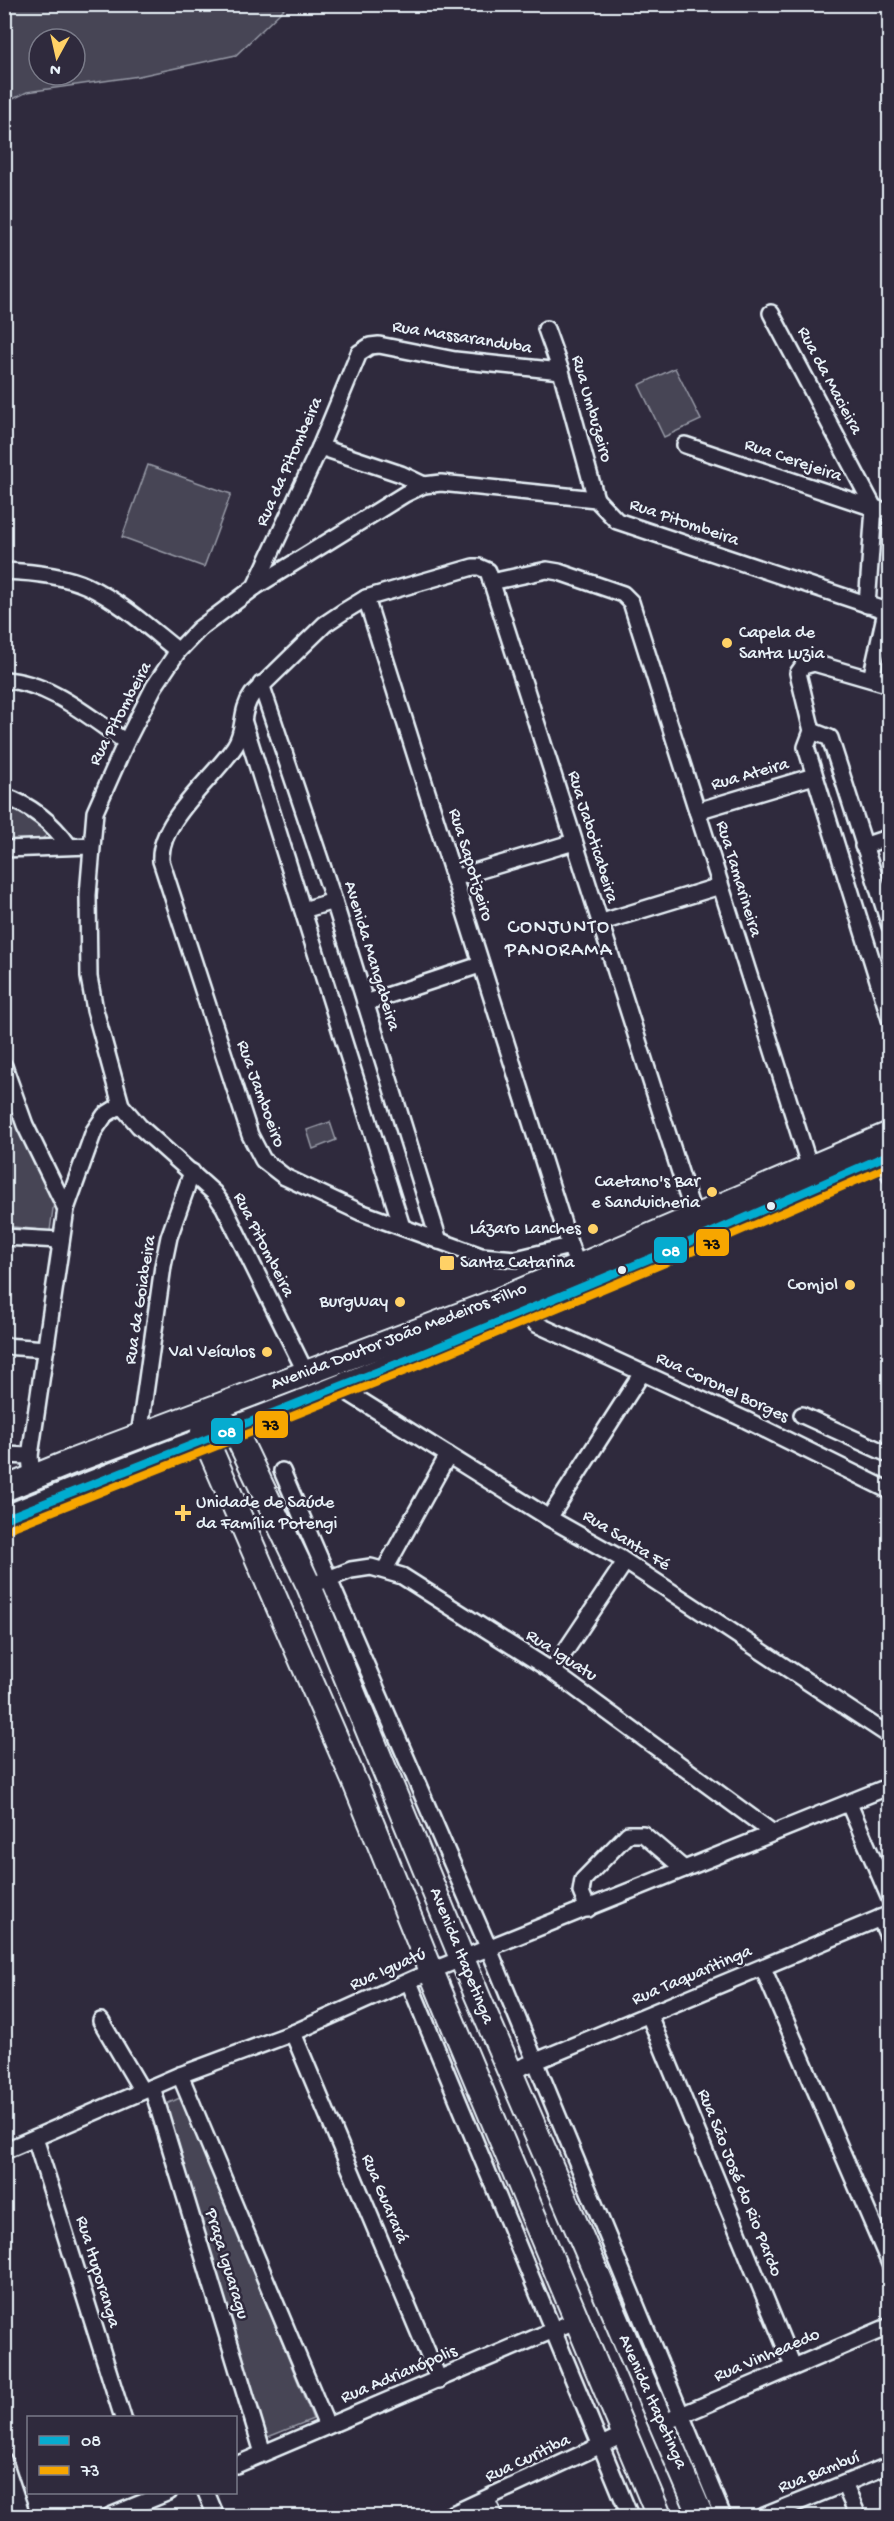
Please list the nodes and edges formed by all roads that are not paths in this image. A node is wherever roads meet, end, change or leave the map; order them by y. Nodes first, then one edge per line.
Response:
1 (771, 313) dead end
2 (546, 329) dead end
3 (359, 353) joint
4 (561, 371) junction
5 (685, 445) dead end
6 (320, 447) junction
7 (424, 485) junction
8 (596, 499) junction
9 (874, 508) junction
10 (890, 512) edge
11 (4, 571) edge
12 (489, 576) junction
13 (255, 587) junction
14 (366, 598) junction
15 (867, 605) junction
16 (888, 612) edge
17 (178, 651) junction
18 (871, 678) junction
19 (4, 680) edge
20 (261, 684) junction
21 (890, 686) edge
22 (244, 723) junction
23 (812, 731) junction
24 (126, 742) junction
25 (814, 776) junction
26 (4, 796) edge
27 (697, 811) junction
28 (890, 837) edge
29 (574, 842) junction
30 (69, 846) junction
31 (91, 846) junction
32 (863, 846) junction
33 (4, 849) edge
34 (454, 878) junction
35 (720, 886) junction
36 (334, 901) junction
37 (303, 910) junction
38 (599, 923) junction
39 (890, 926) edge
40 (480, 965) junction
41 (365, 1003) junction
42 (890, 1019) edge
43 (4, 1066) edge
44 (121, 1105) junction
45 (888, 1155) edge
46 (810, 1168) junction
47 (192, 1172) junction
48 (66, 1209) junction
49 (694, 1216) junction
50 (402, 1227) junction
51 (4, 1237) edge
52 (60, 1240) junction
53 (439, 1241) junction
54 (574, 1256) junction
55 (536, 1324) dead end
56 (4, 1347) edge
57 (46, 1348) junction
58 (306, 1373) junction
59 (642, 1373) junction
60 (339, 1387) junction
61 (205, 1414) junction
62 (269, 1415) junction
63 (802, 1415) dead end
64 (234, 1429) junction
65 (146, 1434) junction
66 (206, 1440) junction
67 (4, 1455) edge
68 (448, 1455) junction
69 (890, 1455) edge
70 (31, 1466) junction
71 (282, 1471) dead end
72 (256, 1477) junction
73 (4, 1489) edge
74 (890, 1491) edge
75 (549, 1518) junction
76 (4, 1519) edge
77 (625, 1562) junction
78 (385, 1569) junction
79 (319, 1582) junction
80 (552, 1671) junction
81 (890, 1736) edge
82 (386, 1772) junction
83 (356, 1785) junction
84 (890, 1786) edge
85 (398, 1802) junction
86 (849, 1804) junction
87 (368, 1814) junction
88 (773, 1833) junction
89 (684, 1869) junction
90 (890, 1899) edge
91 (588, 1909) junction
92 (885, 1916) edge
93 (890, 1941) edge
94 (489, 1949) junction
95 (462, 1959) junction
96 (763, 1968) junction
97 (431, 1971) junction
98 (409, 1982) junction
99 (649, 2015) junction
100 (100, 2021) dead end
101 (293, 2033) junction
102 (534, 2062) junction
103 (510, 2072) junction
104 (180, 2075) junction
105 (147, 2089) junction
106 (533, 2127) junction
107 (35, 2138) junction
108 (502, 2140) junction
109 (4, 2151) edge
110 (557, 2182) junction
111 (525, 2194) junction
112 (890, 2264) edge
113 (577, 2320) junction
114 (890, 2326) edge
115 (553, 2330) junction
116 (793, 2366) junction
117 (439, 2380) junction
118 (122, 2416) edge
119 (671, 2419) junction
120 (327, 2426) junction
121 (625, 2434) junction
122 (600, 2446) junction
123 (263, 2453) junction
124 (4, 2461) edge
125 (237, 2465) edge
126 (890, 2465) edge
127 (844, 2484) junction
128 (206, 2494) edge
129 (150, 2496) edge
130 (487, 2500) junction
131 (22, 2517) edge
132 (110, 2517) edge
133 (216, 2517) edge
134 (448, 2517) edge
135 (494, 2517) edge
136 (630, 2517) edge
137 (660, 2517) edge
138 (701, 2517) edge
139 (723, 2517) edge
140 (764, 2517) edge
141 (858, 2517) edge

1 - 9 street, Rua da Macieira
2 - 4 street, Rua Umbuzeiro
3 - 4 street, Rua Massaranduba
3 - 6 street, Rua da Pitombeira
4 - 8 street, Rua Umbuzeiro
5 - 9 street, Rua Cerejeira
6 - 7 street
6 - 13 street, Rua da Pitombeira
7 - 8 street, Rua Pitombeira
7 - 13 street, Rua Pitombeira
8 - 15 street, Rua Pitombeira
9 - 10 street, Rua Cerejeira
9 - 15 street
11 - 17 street
12 - 14 street
12 - 27 street, Rua Tamarineira
12 - 29 street, Rua Jaboticabeira
13 - 17 street, Rua Pitombeira
14 - 20 street
14 - 34 street, Rua Sapotizeiro
15 - 16 street, Rua Pitombeira
16 - 18 street
17 - 24 street, Rua Pitombeira
18 - 21 street
18 - 23 street
19 - 24 street
20 - 22 street
20 - 36 street, Avenida Mangabeira
22 - 37 street
22 - 50 street, Rua Jamboeiro
23 - 25 street
23 - 32 street
24 - 31 street, Rua Pitombeira
25 - 27 street, Rua Ateira
25 - 42 street
26 - 30 street
27 - 35 street, Rua Tamarineira
28 - 32 street
29 - 34 street
29 - 38 street, Rua Jaboticabeira
30 - 31 street
30 - 33 street
31 - 44 street, Rua Pitombeira
32 - 39 street
34 - 40 street, Rua Sapotizeiro
35 - 38 street
35 - 46 street, Rua Tamarineira
36 - 37 street
36 - 41 street, Avenida Mangabeira
37 - 50 street
38 - 49 street, Rua Jaboticabeira
40 - 41 street
40 - 54 street, Rua Sapotizeiro
41 - 53 street, Avenida Mangabeira
43 - 48 street
44 - 47 street, Rua Pitombeira
44 - 48 street
45 - 46 main road, Avenida Doutor João Medeiros Filho
45 - 60 main road, Avenida Doutor João Medeiros Filho
46 - 49 main road, Avenida Doutor João Medeiros Filho
47 - 58 street, Rua Pitombeira
47 - 65 street, Rua da Goiabeira
48 - 52 street
49 - 54 main road, Avenida Doutor João Medeiros Filho
50 - 53 street, Rua Jamboeiro
51 - 52 street
52 - 57 street
53 - 54 street, Rua Jamboeiro
54 - 58 main road, Avenida Doutor João Medeiros Filho
55 - 59 street, Rua Coronel Borges
56 - 57 street
57 - 70 street
58 - 61 main road, Avenida Doutor João Medeiros Filho
59 - 74 street, Rua Coronel Borges
59 - 75 street
60 - 62 main road, Avenida Doutor João Medeiros Filho
60 - 68 street, Rua Santa Fé
61 - 64 main road
61 - 65 main road, Avenida Doutor João Medeiros Filho
61 - 66 main road
62 - 64 main road, Avenida Doutor João Medeiros Filho
62 - 72 main road
63 - 69 street
64 - 66 main road, Avenida Doutor João Medeiros Filho
64 - 72 main road, Avenida Itapetinga
65 - 70 main road, Avenida Doutor João Medeiros Filho
66 - 76 main road, Avenida Doutor João Medeiros Filho
66 - 83 main road, Avenida Itapetinga
67 - 70 street
68 - 75 street, Rua Santa Fé
68 - 78 street
70 - 73 main road, Avenida Doutor João Medeiros Filho
71 - 79 street, Avenida Itapetinga
72 - 79 main road, Avenida Itapetinga
75 - 77 street, Rua Santa Fé
77 - 80 street
77 - 81 street, Rua Santa Fé
78 - 79 street, Rua Iguatu
78 - 80 street, Rua Iguatu
79 - 82 main road, Avenida Itapetinga
79 - 94 street, Avenida Itapetinga
80 - 88 street, Rua Iguatu
82 - 83 main road
82 - 85 main road, Avenida Itapetinga
83 - 87 main road, Avenida Itapetinga
84 - 86 street, Rua Iguatú
85 - 87 main road
85 - 95 main road, Avenida Itapetinga
86 - 88 street, Rua Iguatú
86 - 90 street
87 - 97 main road, Avenida Itapetinga
88 - 89 street, Rua Iguatú
89 - 91 street, Rua Iguatú
89 - 91 street
91 - 94 street, Rua Iguatú
92 - 93 street
92 - 96 street, Rua Taquaritinga
94 - 95 street, Rua Iguatú
94 - 102 street, Avenida Itapetinga
95 - 97 street, Rua Iguatú
95 - 103 main road, Avenida Itapetinga
96 - 99 street, Rua Taquaritinga
96 - 112 street
97 - 98 street, Rua Iguatú
97 - 108 main road, Avenida Itapetinga
98 - 101 street, Rua Iguatú
98 - 115 street
99 - 102 street, Rua Taquaritinga
99 - 116 street, Rua São José do Rio Pardo
100 - 105 street, Praça Iguaragu
101 - 104 street, Rua Iguatú
101 - 117 street, Rua Guarará
102 - 103 street, Rua Taquaritinga
102 - 119 street, Avenida Itapetinga
103 - 106 main road, Avenida Itapetinga
104 - 105 street, Rua Iguatú
104 - 120 street, Praça Iguaragu
105 - 107 street, Rua Iguatú
105 - 123 street, Praça Iguaragu
106 - 108 main road
106 - 110 main road, Avenida Itapetinga
107 - 109 street, Rua Iguatú
107 - 118 street, Rua Ituporanga
108 - 111 main road, Avenida Itapetinga
110 - 111 main road
110 - 119 main road, Avenida Itapetinga
111 - 113 main road, Avenida Itapetinga
113 - 115 street, Rua Adrianópolis
113 - 121 main road, Avenida Itapetinga
114 - 116 street, Rua Vinheaedo
115 - 117 street, Rua Adrianópolis
115 - 122 street
116 - 119 street, Rua Vinheaedo
117 - 120 street, Rua Adrianópolis
119 - 138 main road, Avenida Itapetinga
119 - 139 street, Avenida Itapetinga
120 - 123 street, Rua Adrianópolis
121 - 122 street, Rua Curitiba
121 - 137 main road, Avenida Itapetinga
122 - 130 street, Rua Curitiba
122 - 136 street
123 - 125 street, Rua Adrianópolis
124 - 131 street
126 - 127 street, Rua Bambuí
127 - 140 street, Rua Bambuí
127 - 141 street
128 - 133 street
129 - 132 street
130 - 134 street, Rua Curitiba
130 - 135 street

